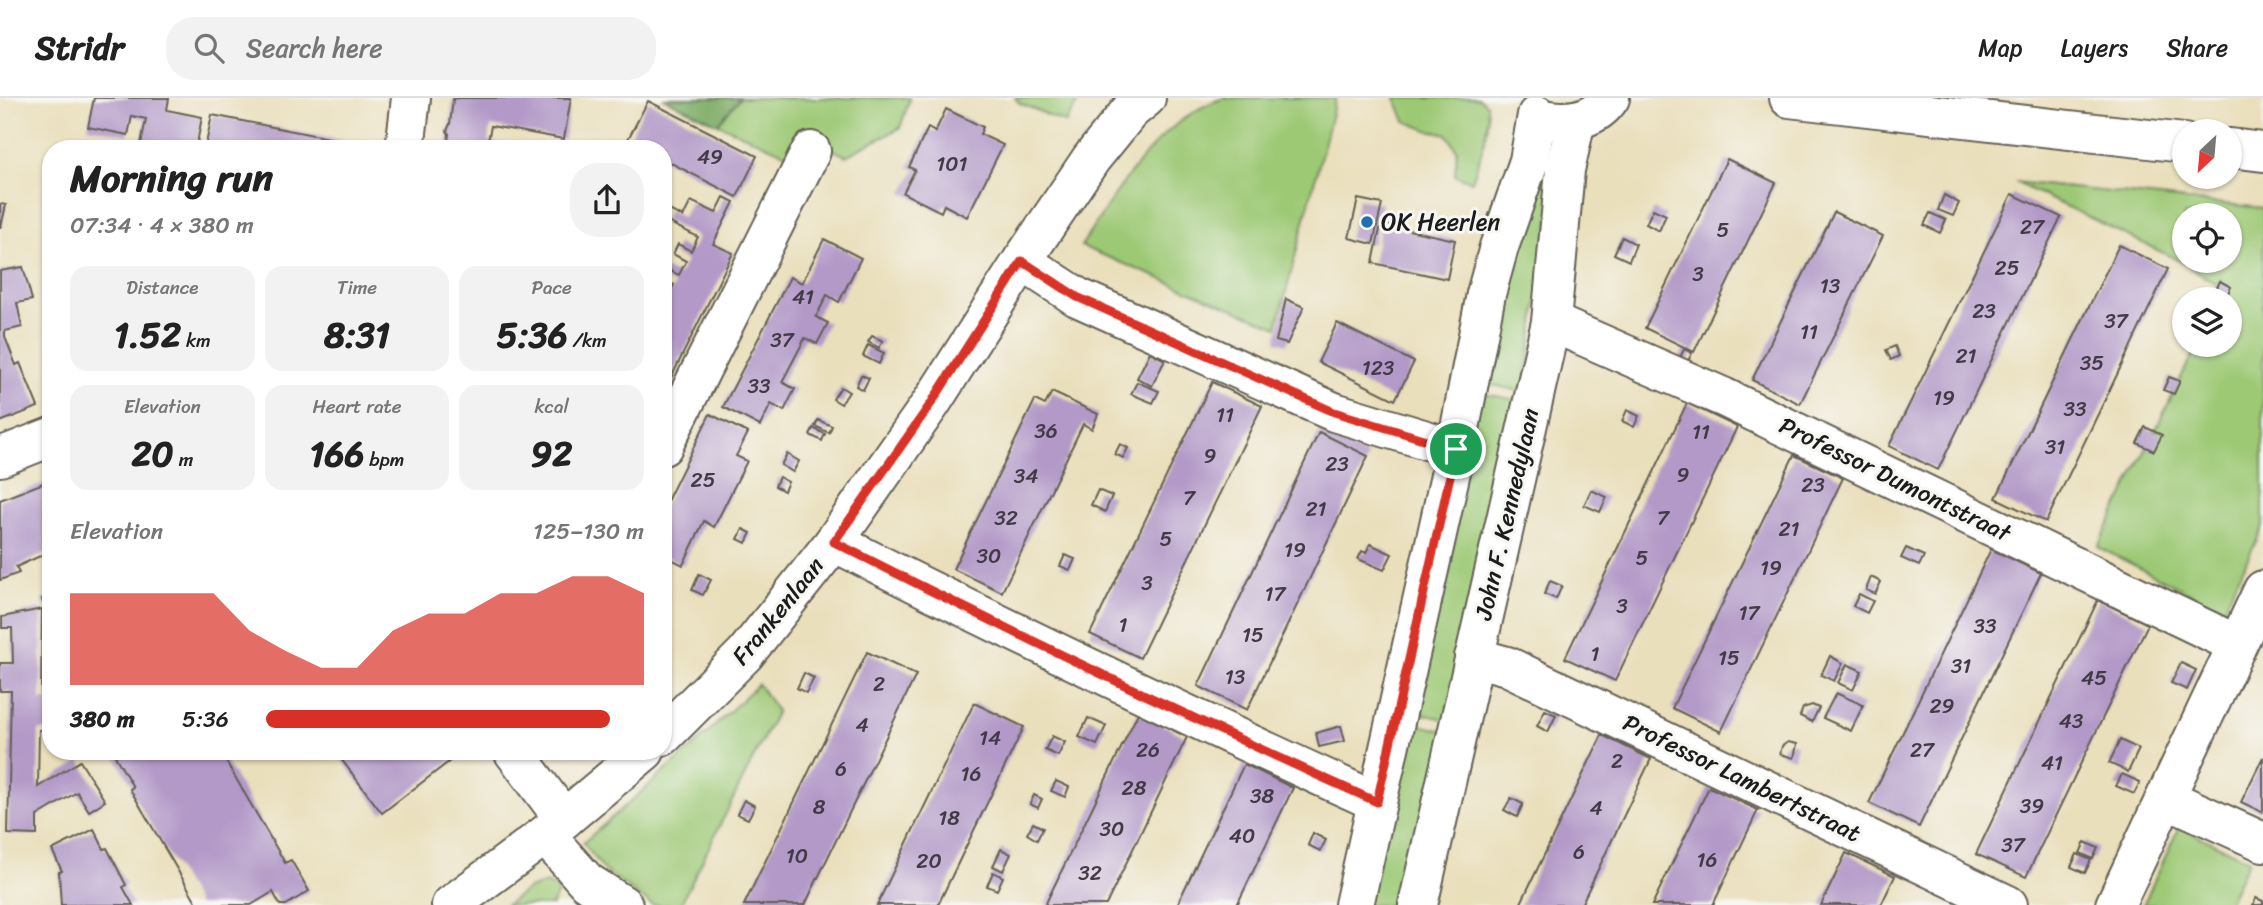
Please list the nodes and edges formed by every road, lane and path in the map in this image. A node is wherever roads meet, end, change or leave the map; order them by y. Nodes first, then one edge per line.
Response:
1 (411, 98) edge
2 (1610, 98) edge
3 (1788, 98) edge
4 (1132, 102) edge
5 (1527, 106) edge
6 (1576, 120) junction
7 (406, 140) edge
8 (2172, 142) edge
9 (2242, 149) edge
10 (811, 152) dead end
11 (2263, 152) edge
12 (1022, 261) junction
13 (1551, 322) junction
14 (672, 428) edge
15 (42, 441) edge
16 (1456, 449) junction
17 (0, 457) edge
18 (834, 542) junction
19 (2263, 590) edge
20 (2236, 644) junction
21 (1474, 657) junction
22 (672, 727) edge
23 (518, 760) edge
24 (634, 760) edge
25 (2165, 798) junction
26 (1377, 802) junction
27 (554, 827) junction
28 (2263, 842) edge
29 (451, 905) edge
30 (623, 905) edge
31 (1354, 905) edge
32 (1418, 905) edge
33 (2008, 905) edge
34 (2115, 905) edge

1 - 7 street
2 - 6 street
3 - 8 street
4 - 12 street, Frankenlaan
5 - 6 street
5 - 16 street
6 - 13 street, John F. Kennedylaan
9 - 11 street
10 - 14 street
12 - 16 street
12 - 18 street, Frankenlaan
13 - 20 street, Professor Dumontstraat
13 - 21 street, John F. Kennedylaan
15 - 17 street
16 - 26 street
18 - 22 street, Frankenlaan
18 - 26 street
19 - 20 street
20 - 25 street
21 - 32 street, John F. Kennedylaan
21 - 33 street, Professor Lambertstraat
23 - 27 street
24 - 27 street
25 - 28 street
25 - 34 street
26 - 31 street
27 - 29 street
27 - 30 street

